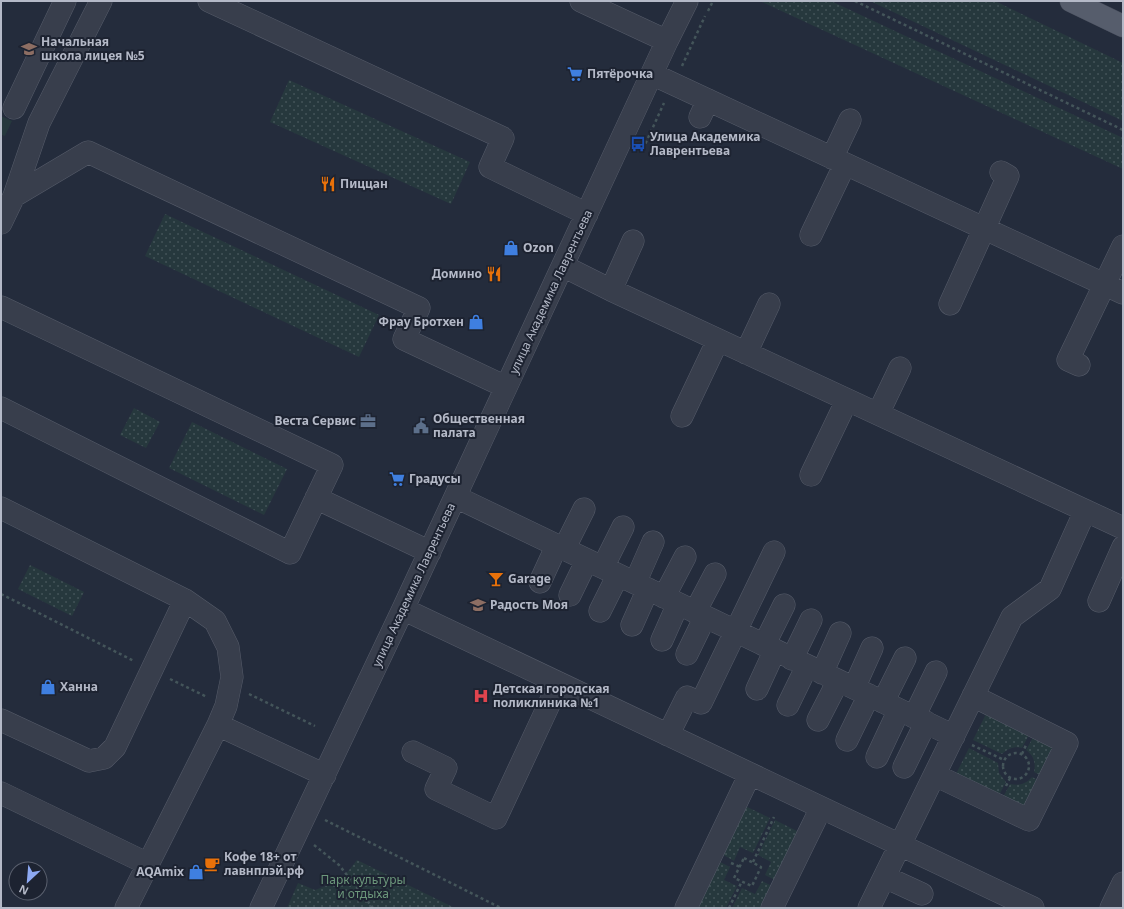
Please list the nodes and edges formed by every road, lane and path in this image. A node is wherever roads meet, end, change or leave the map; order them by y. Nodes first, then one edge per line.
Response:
1 (65, 1) edge
2 (101, 1) edge
3 (209, 1) edge
4 (581, 1) edge
5 (687, 1) edge
6 (855, 1) edge
7 (1071, 1) edge
8 (1123, 26) edge
9 (667, 41) junction
10 (652, 74) junction
11 (7, 104) edge
12 (850, 120) dead end
13 (39, 123) junction
14 (1123, 130) edge
15 (838, 161) junction
16 (1001, 172) dead end
17 (14, 196) junction
18 (587, 214) junction
19 (1, 222) edge
20 (984, 229) junction
21 (811, 235) dead end
22 (633, 242) dead end
23 (1123, 246) edge
24 (563, 266) junction
25 (1114, 289) edge
26 (611, 290) junction
27 (769, 304) dead end
28 (950, 304) dead end
29 (1, 307) edge
30 (718, 340) junction
31 (746, 353) junction
32 (1079, 365) dead end
33 (900, 368) dead end
34 (506, 387) junction
35 (847, 400) junction
36 (1, 408) edge
37 (878, 414) junction
38 (682, 416) dead end
39 (811, 475) dead end
40 (456, 496) junction
41 (316, 498) junction
42 (1, 508) edge
43 (584, 509) dead end
44 (1085, 511) junction
45 (623, 527) dead end
46 (1123, 528) edge
47 (653, 542) dead end
48 (561, 547) junction
49 (1123, 547) edge
50 (430, 552) junction
51 (774, 552) dead end
52 (685, 557) dead end
53 (715, 574) dead end
54 (540, 582) dead end
55 (648, 589) junction
56 (1, 594) edge
57 (570, 595) dead end
58 (185, 600) junction
59 (1099, 600) dead end
60 (784, 605) dead end
61 (403, 609) junction
62 (600, 611) dead end
63 (811, 620) dead end
64 (632, 625) dead end
65 (736, 631) junction
66 (840, 633) dead end
67 (662, 640) dead end
68 (872, 648) dead end
69 (687, 654) dead end
70 (905, 658) dead end
71 (152, 670) junction
72 (936, 672) dead end
73 (559, 683) junction
74 (230, 684) junction
75 (845, 684) junction
76 (757, 689) dead end
77 (973, 696) junction
78 (788, 705) dead end
79 (222, 716) junction
80 (1, 720) edge
81 (818, 720) dead end
82 (315, 726) dead end
83 (668, 735) junction
84 (954, 736) junction
85 (847, 740) dead end
86 (413, 752) dead end
87 (877, 757) dead end
88 (1004, 760) junction
89 (904, 767) dead end
90 (750, 774) junction
91 (325, 775) junction
92 (935, 775) junction
93 (1, 792) edge
94 (821, 808) junction
95 (774, 817) dead end
96 (321, 818) dead end
97 (310, 842) dead end
98 (900, 845) junction
99 (752, 862) junction
100 (148, 864) junction
101 (885, 877) junction
102 (742, 881) junction
103 (1123, 883) edge
104 (922, 894) dead end
105 (1012, 903) edge
106 (126, 908) edge
107 (261, 908) edge
108 (373, 908) edge
109 (502, 908) edge
110 (686, 908) edge
111 (729, 908) edge
112 (772, 908) edge
113 (870, 908) edge
114 (1033, 908) edge
115 (1111, 908) edge

1 - 11 street
2 - 13 street
3 - 18 street
4 - 9 street
5 - 9 street, улица Академика Лаврентьева
6 - 14 path
7 - 8 main road
9 - 10 street, улица Академика Лаврентьева
10 - 15 street
10 - 18 street, улица Академика Лаврентьева
11 - 13 street
12 - 15 street
13 - 17 street
15 - 20 street
15 - 21 street
16 - 20 street
17 - 19 street
17 - 34 street
18 - 24 street, улица Академика Лаврентьева
20 - 25 street
20 - 28 street
22 - 26 street
23 - 25 street
24 - 26 street
24 - 34 street, улица Академика Лаврентьева
25 - 32 street
26 - 30 street
27 - 31 street
29 - 41 street
30 - 31 street
30 - 38 street
31 - 35 street
33 - 37 street
34 - 40 street, улица Академика Лаврентьева
35 - 37 street
35 - 39 street
36 - 41 street
37 - 44 street
40 - 48 street
40 - 50 street, улица Академика Лаврентьева
41 - 50 street
42 - 58 street
43 - 48 street
44 - 46 street
44 - 77 street
45 - 55 street
47 - 55 street
48 - 54 street
48 - 55 street
49 - 59 street
50 - 61 street, улица Академика Лаврентьева
51 - 65 street
52 - 55 street
53 - 55 street
55 - 57 street
55 - 62 street
55 - 64 street
55 - 65 street
55 - 67 street
55 - 69 street
56 - 71 path
58 - 71 street
58 - 74 street
60 - 75 street
61 - 73 street
61 - 91 street, улица Академика Лаврентьева
63 - 75 street
65 - 75 street
65 - 83 street
66 - 75 street
68 - 75 street
70 - 75 street
71 - 79 path
71 - 80 street
72 - 75 street
73 - 83 street
73 - 86 street
74 - 79 street
74 - 82 path
75 - 76 street
75 - 78 street
75 - 81 street
75 - 84 street
75 - 85 street
75 - 87 street
75 - 89 street
77 - 84 street
77 - 92 street
79 - 91 street
79 - 100 street
83 - 90 street
84 - 88 path
84 - 92 street
88 - 88 path
90 - 94 street
90 - 110 street
91 - 107 street, улица Академика Лаврентьева
92 - 98 street
93 - 100 street
94 - 98 street
94 - 112 street
95 - 99 path
96 - 109 path
97 - 108 path
98 - 101 street
98 - 105 street
99 - 102 path
99 - 102 path
100 - 106 street
101 - 104 street
101 - 113 street
102 - 111 path
103 - 115 street
105 - 114 street

